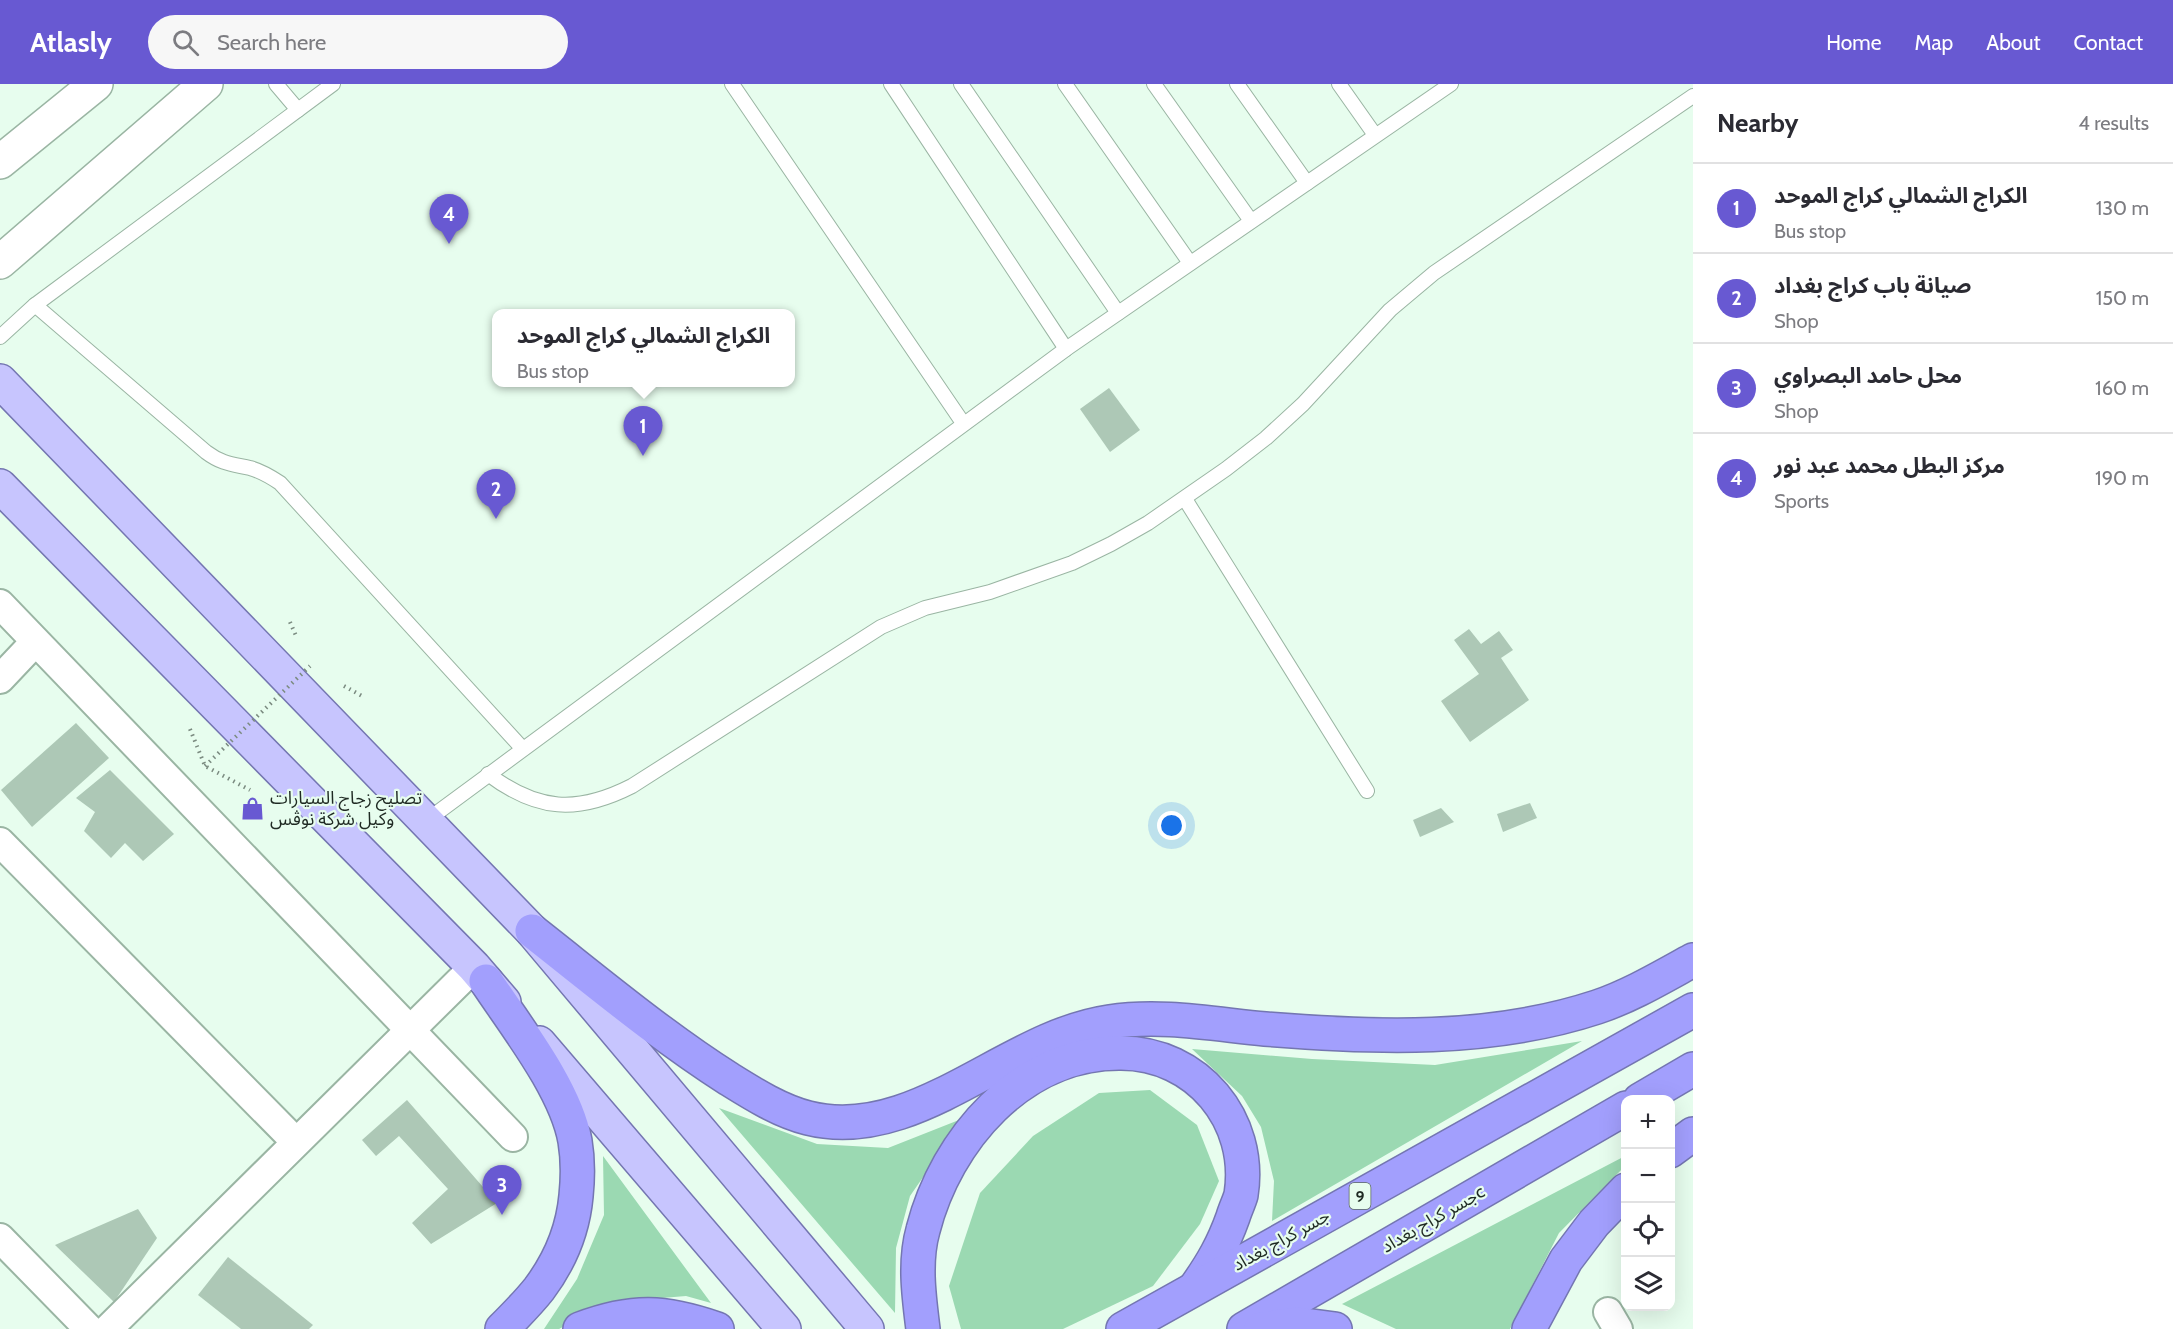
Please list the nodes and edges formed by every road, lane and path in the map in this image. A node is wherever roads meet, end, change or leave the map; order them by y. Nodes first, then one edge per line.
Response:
1 (96, 84) edge
2 (206, 84) edge
3 (276, 84) edge
4 (333, 84) edge
5 (732, 84) edge
6 (891, 84) edge
7 (961, 84) edge
8 (1065, 84) edge
9 (1154, 84) edge
10 (1237, 84) edge
11 (1339, 84) edge
12 (1451, 84) edge
13 (1693, 96) edge
14 (298, 110) junction
15 (1375, 135) junction
16 (0, 162) edge
17 (1307, 183) junction
18 (1251, 221) junction
19 (0, 262) edge
20 (1190, 263) junction
21 (35, 305) junction
22 (1118, 313) junction
23 (0, 337) edge
24 (1066, 349) junction
25 (0, 381) edge
26 (963, 423) junction
27 (0, 486) edge
28 (1185, 499) junction
29 (0, 604) edge
30 (35, 642) junction
31 (310, 666) dead end
32 (0, 679) edge
33 (189, 726) dead end
34 (522, 748) junction
35 (205, 766) junction
36 (488, 774) junction
37 (1367, 791) dead end
38 (253, 792) dead end
39 (426, 821) junction
40 (0, 842) edge
41 (532, 931) junction
42 (1693, 960) edge
43 (480, 974) junction
44 (1693, 1010) edge
45 (411, 1029) junction
46 (1693, 1069) edge
47 (1648, 1095) edge
48 (1621, 1111) edge
49 (1693, 1134) edge
50 (513, 1137) dead end
51 (296, 1142) junction
52 (1674, 1149) edge
53 (1621, 1195) edge
54 (0, 1238) edge
55 (1195, 1288) junction
56 (89, 1329) edge
57 (108, 1329) edge
58 (502, 1329) edge
59 (580, 1329) edge
60 (717, 1329) edge
61 (784, 1329) edge
62 (867, 1329) edge
63 (923, 1329) edge
64 (1123, 1329) edge
65 (1244, 1329) edge
66 (1261, 1329) edge
67 (1335, 1329) edge
68 (1529, 1329) edge

1 - 16 main road
2 - 19 main road
3 - 14 lane
4 - 14 lane
5 - 26 lane
6 - 24 lane
7 - 22 lane
8 - 20 lane
9 - 18 lane
10 - 17 lane
11 - 15 lane
12 - 15 lane
13 - 28 lane
14 - 21 lane
15 - 17 lane
17 - 18 lane
18 - 20 lane
20 - 22 lane
21 - 23 lane
21 - 34 lane
22 - 24 lane
24 - 26 lane
25 - 39 main road
26 - 34 lane
27 - 43 main road
28 - 36 lane
28 - 37 lane
29 - 30 street
30 - 32 street
30 - 45 street
31 - 35 path, bridge
33 - 35 path
34 - 36 lane
35 - 38 path
36 - 39 lane
39 - 41 main road
40 - 51 street
41 - 42 highway
41 - 62 main road
43 - 45 street
43 - 58 highway
43 - 61 main road
44 - 55 highway, جسر كراج بغداد / 9
45 - 50 street
45 - 51 street
46 - 47 highway, جسر كراج بغدادc
48 - 65 highway, جسر كراج بغدادc
49 - 52 highway
51 - 57 street
53 - 68 highway
54 - 56 street
55 - 63 highway
55 - 64 highway, جسر كراج بغداد / 9
59 - 60 highway
66 - 67 highway

